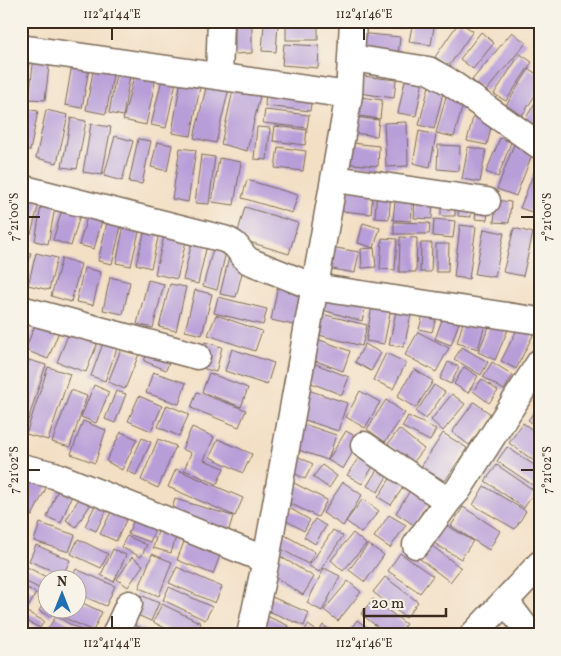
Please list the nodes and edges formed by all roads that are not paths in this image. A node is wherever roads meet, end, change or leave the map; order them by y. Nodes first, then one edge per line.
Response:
1 (221, 21) edge
2 (353, 21) edge
3 (21, 48) edge
4 (352, 58) junction
5 (219, 75) junction
6 (349, 95) junction
7 (540, 146) edge
8 (335, 179) junction
9 (21, 188) edge
10 (487, 201) dead end
11 (314, 287) junction
12 (21, 308) edge
13 (540, 320) edge
14 (197, 356) dead end
15 (540, 362) edge
16 (364, 445) dead end
17 (21, 467) edge
18 (448, 501) junction
19 (416, 545) dead end
20 (266, 560) junction
21 (540, 564) edge
22 (506, 602) junction
23 (129, 604) dead end
24 (115, 635) edge
25 (250, 635) edge
26 (473, 635) edge
27 (531, 635) edge

1 - 5 street
2 - 4 street
3 - 5 street
4 - 6 street
4 - 7 street
5 - 6 street
6 - 8 street
8 - 10 street
8 - 11 street
9 - 11 street
11 - 13 street
11 - 20 street
12 - 14 street
15 - 18 street
16 - 18 street
17 - 20 street
18 - 19 street
20 - 25 street
21 - 22 street
22 - 26 street
22 - 27 street
23 - 24 street

